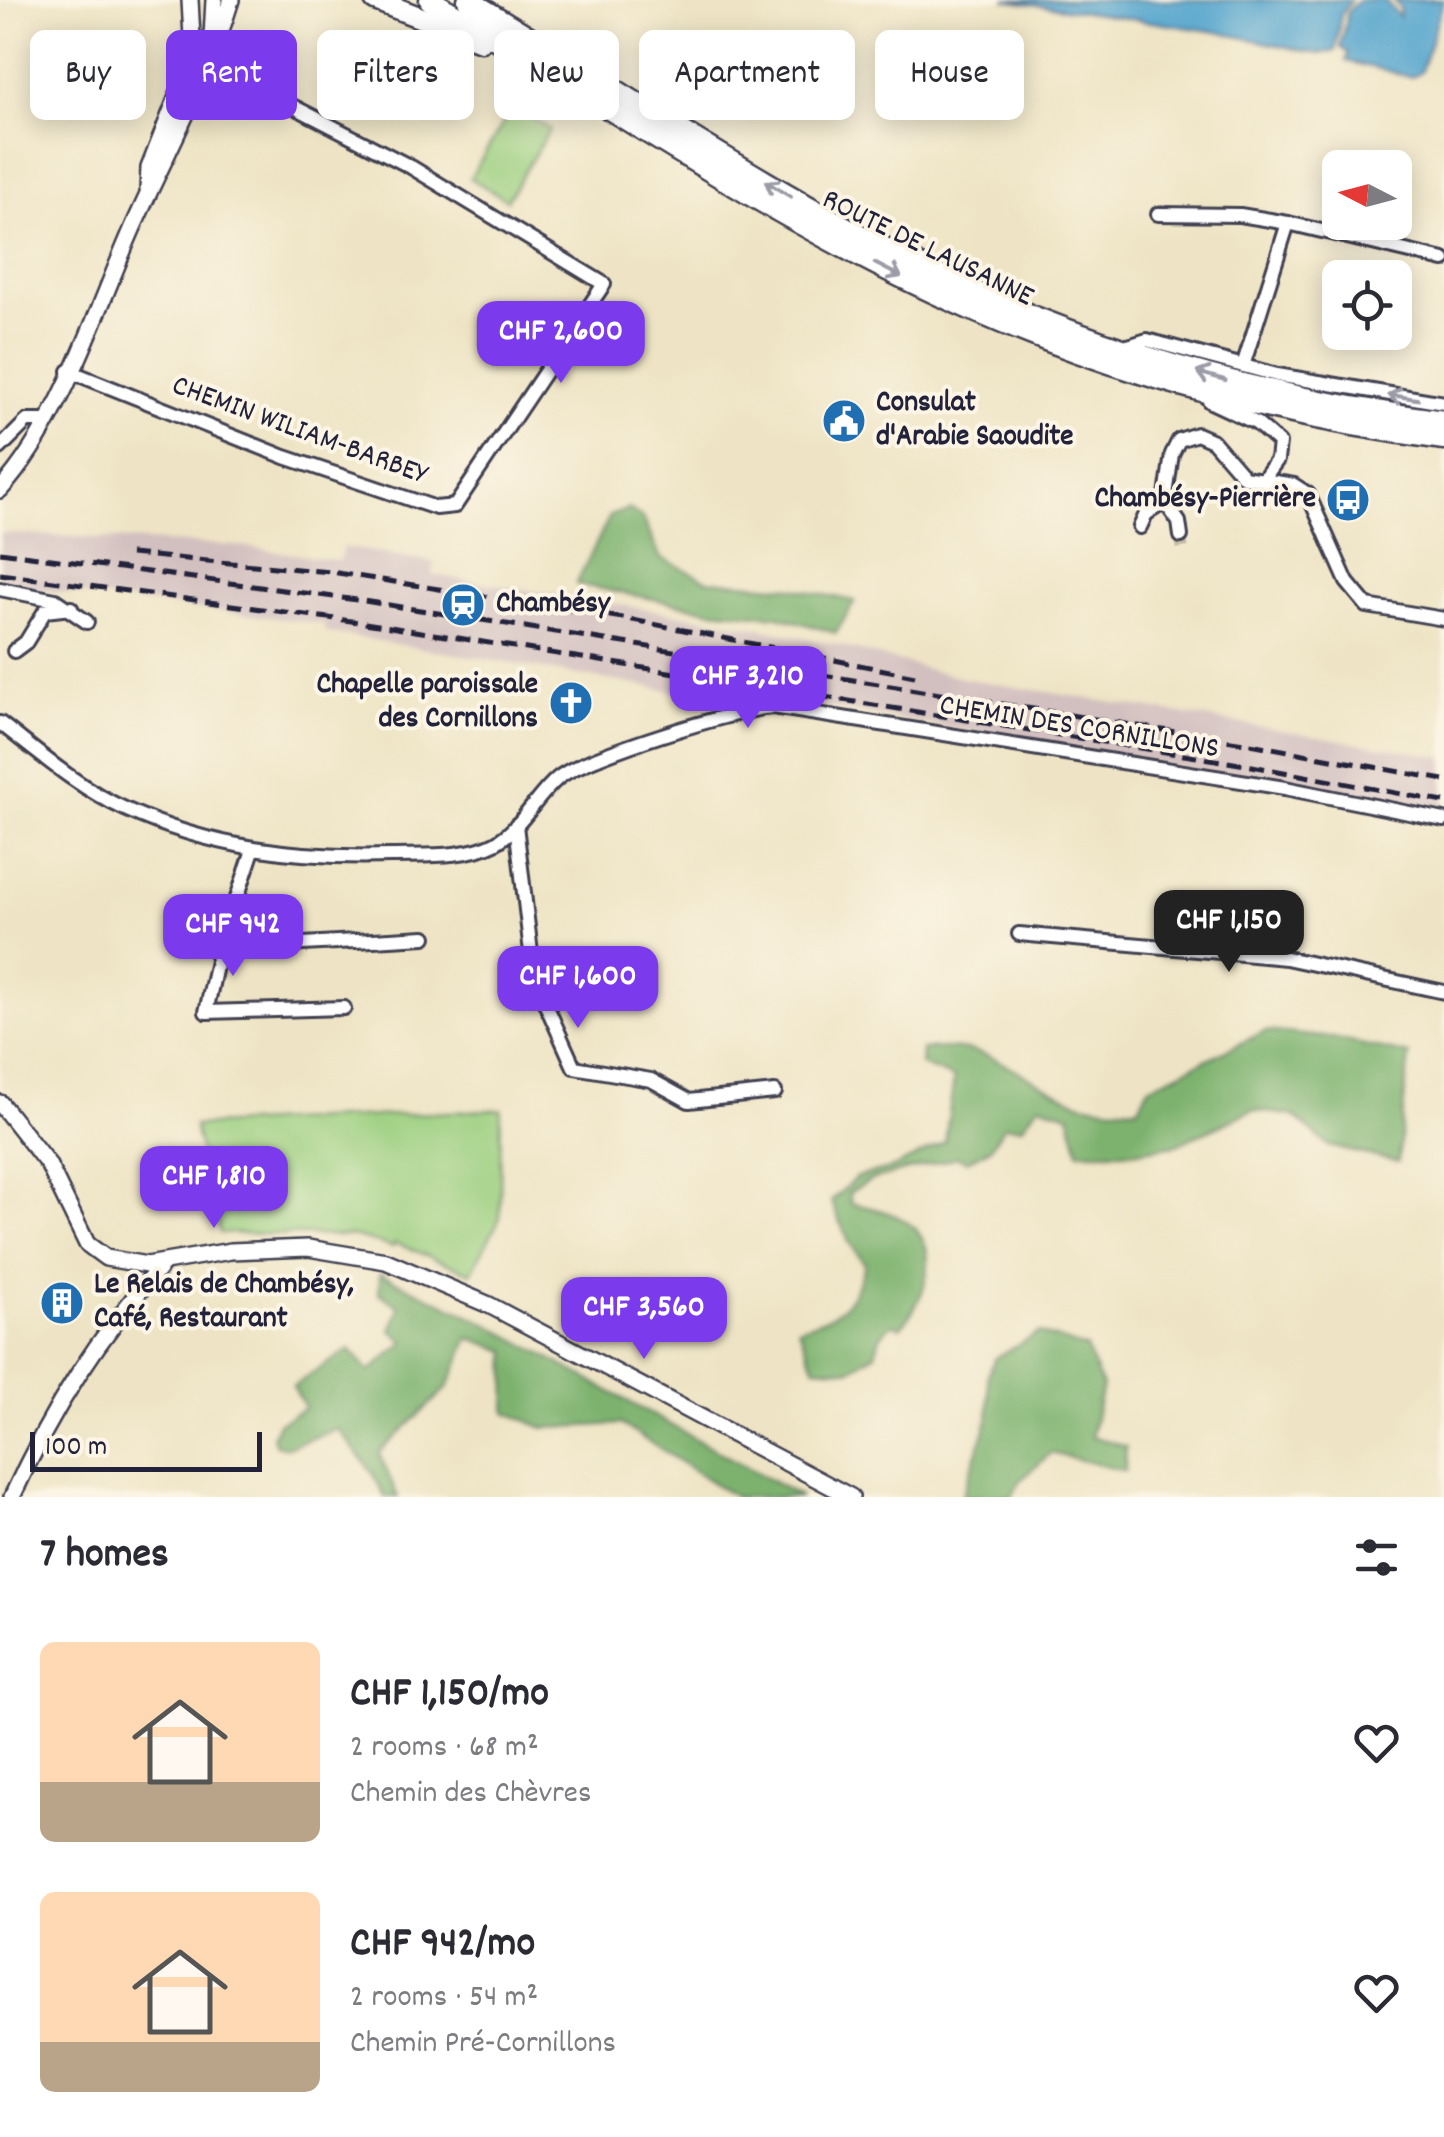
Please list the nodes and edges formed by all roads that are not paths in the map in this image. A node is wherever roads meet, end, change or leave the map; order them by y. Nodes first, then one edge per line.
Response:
1 (190, 0) edge
2 (214, 0) edge
3 (231, 0) edge
4 (375, 0) edge
5 (430, 0) edge
6 (468, 0) edge
7 (486, 0) edge
8 (516, 29) junction
9 (211, 30) edge
10 (219, 30) edge
11 (494, 39) edge
12 (494, 45) edge
13 (297, 104) edge
14 (619, 115) edge
15 (181, 120) edge
16 (148, 194) junction
17 (1158, 214) dead end
18 (1288, 222) junction
19 (1444, 260) edge
20 (1120, 348) junction
21 (1243, 366) junction
22 (69, 372) junction
23 (1174, 384) junction
24 (1444, 403) edge
25 (46, 420) junction
26 (1444, 421) edge
27 (1444, 439) edge
28 (0, 448) edge
29 (1264, 478) junction
30 (0, 490) edge
31 (1165, 502) junction
32 (1140, 527) dead end
33 (1181, 536) tunnel mouth
34 (0, 589) edge
35 (71, 608) junction
36 (1444, 619) edge
37 (86, 622) dead end
38 (14, 651) dead end
39 (0, 723) edge
40 (1444, 820) edge
41 (516, 825) junction
42 (253, 850) junction
43 (229, 932) junction
44 (1019, 934) dead end
45 (425, 936) dead end
46 (1444, 992) edge
47 (344, 1008) dead end
48 (776, 1092) dead end
49 (0, 1104) edge
50 (163, 1264) junction
51 (12, 1497) edge
52 (850, 1497) edge

1 - 16 street
2 - 9 street
3 - 10 street
4 - 12 main road
5 - 11 main road, ROUTE DE LAUSANNE
6 - 8 main road, ROUTE DE LAUSANNE
7 - 8 main road
20 -> 8 main road, ROUTE DE LAUSANNE
13 - 22 street, CHEMIN WILIAM-BARBEY
14 -> 23 main road, ROUTE DE LAUSANNE
15 - 16 street
16 - 22 street
17 - 18 street
18 - 19 street
18 - 21 street
20 - 21 street, ROUTE DE LAUSANNE
26 -> 20 main road, ROUTE DE LAUSANNE
24 -> 21 street, ROUTE DE LAUSANNE
22 - 25 street
23 - 27 main road, ROUTE DE LAUSANNE
23 - 29 street
25 - 28 street
25 - 30 street
29 - 31 street
29 - 36 street
31 - 32 street
31 - 33 street
34 - 35 street
35 - 37 street
35 - 38 street
39 - 42 street, CHEMIN DES CORNILLONS
40 - 41 street, CHEMIN DES CORNILLONS
41 - 42 street, CHEMIN DES CORNILLONS
41 - 48 street
42 - 43 street
43 - 45 street
43 - 47 street
44 - 46 street
49 - 50 street
50 - 51 street
50 - 52 street

